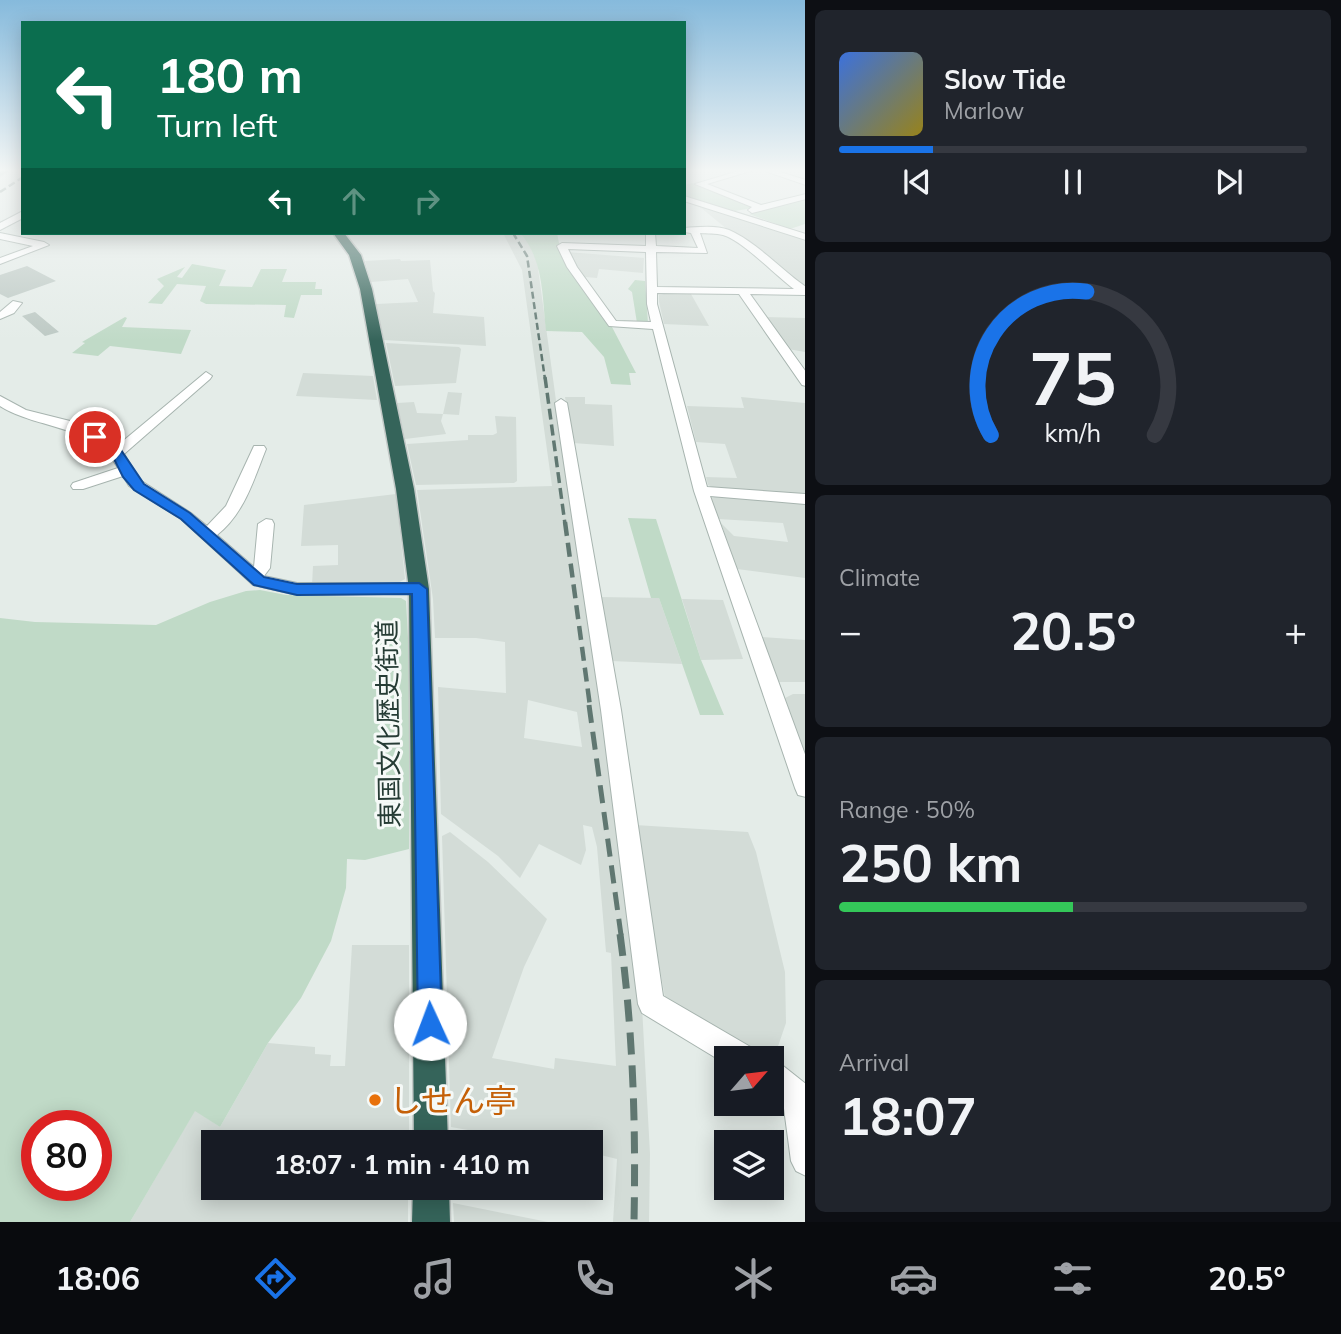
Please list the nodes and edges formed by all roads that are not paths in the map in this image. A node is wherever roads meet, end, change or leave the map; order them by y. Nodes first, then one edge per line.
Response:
1 (779, 227) edge
2 (689, 230) edge
3 (340, 235) edge
4 (651, 235) edge
5 (0, 236) edge
6 (805, 236) edge
7 (652, 249) junction
8 (0, 261) edge
9 (651, 290) junction
10 (742, 291) junction
11 (805, 292) edge
12 (17, 303) dead end
13 (0, 316) edge
14 (657, 326) junction
15 (787, 354) junction
16 (805, 354) edge
17 (206, 376) dead end
18 (805, 381) edge
19 (0, 400) edge
20 (561, 403) dead end
21 (260, 449) dead end
22 (117, 453) junction
23 (126, 470) junction
24 (78, 486) dead end
25 (701, 491) junction
26 (805, 499) edge
27 (267, 524) dead end
28 (207, 534) junction
29 (254, 577) junction
30 (419, 589) junction
31 (805, 785) edge
32 (722, 1046) edge
33 (784, 1084) edge
34 (431, 1130) edge
35 (805, 1154) edge
36 (431, 1200) edge
37 (430, 1222) edge

1 - 6 street
2 - 7 street
2 - 11 street
3 - 30 highway, 東国文化歴史街道
4 - 7 street
5 - 8 street
7 - 9 street
7 - 14 street
9 - 10 street
9 - 14 street
10 - 11 street
10 - 15 street
12 - 13 street
14 - 25 street
15 - 16 street
15 - 18 street
17 - 22 street
19 - 22 street
20 - 32 street
21 - 28 street
22 - 23 street
23 - 24 street
23 - 28 street
25 - 26 street
25 - 31 street
27 - 29 street
28 - 29 street
29 - 30 street
30 - 34 highway, 東国文化歴史街道
33 - 35 street
36 - 37 highway

